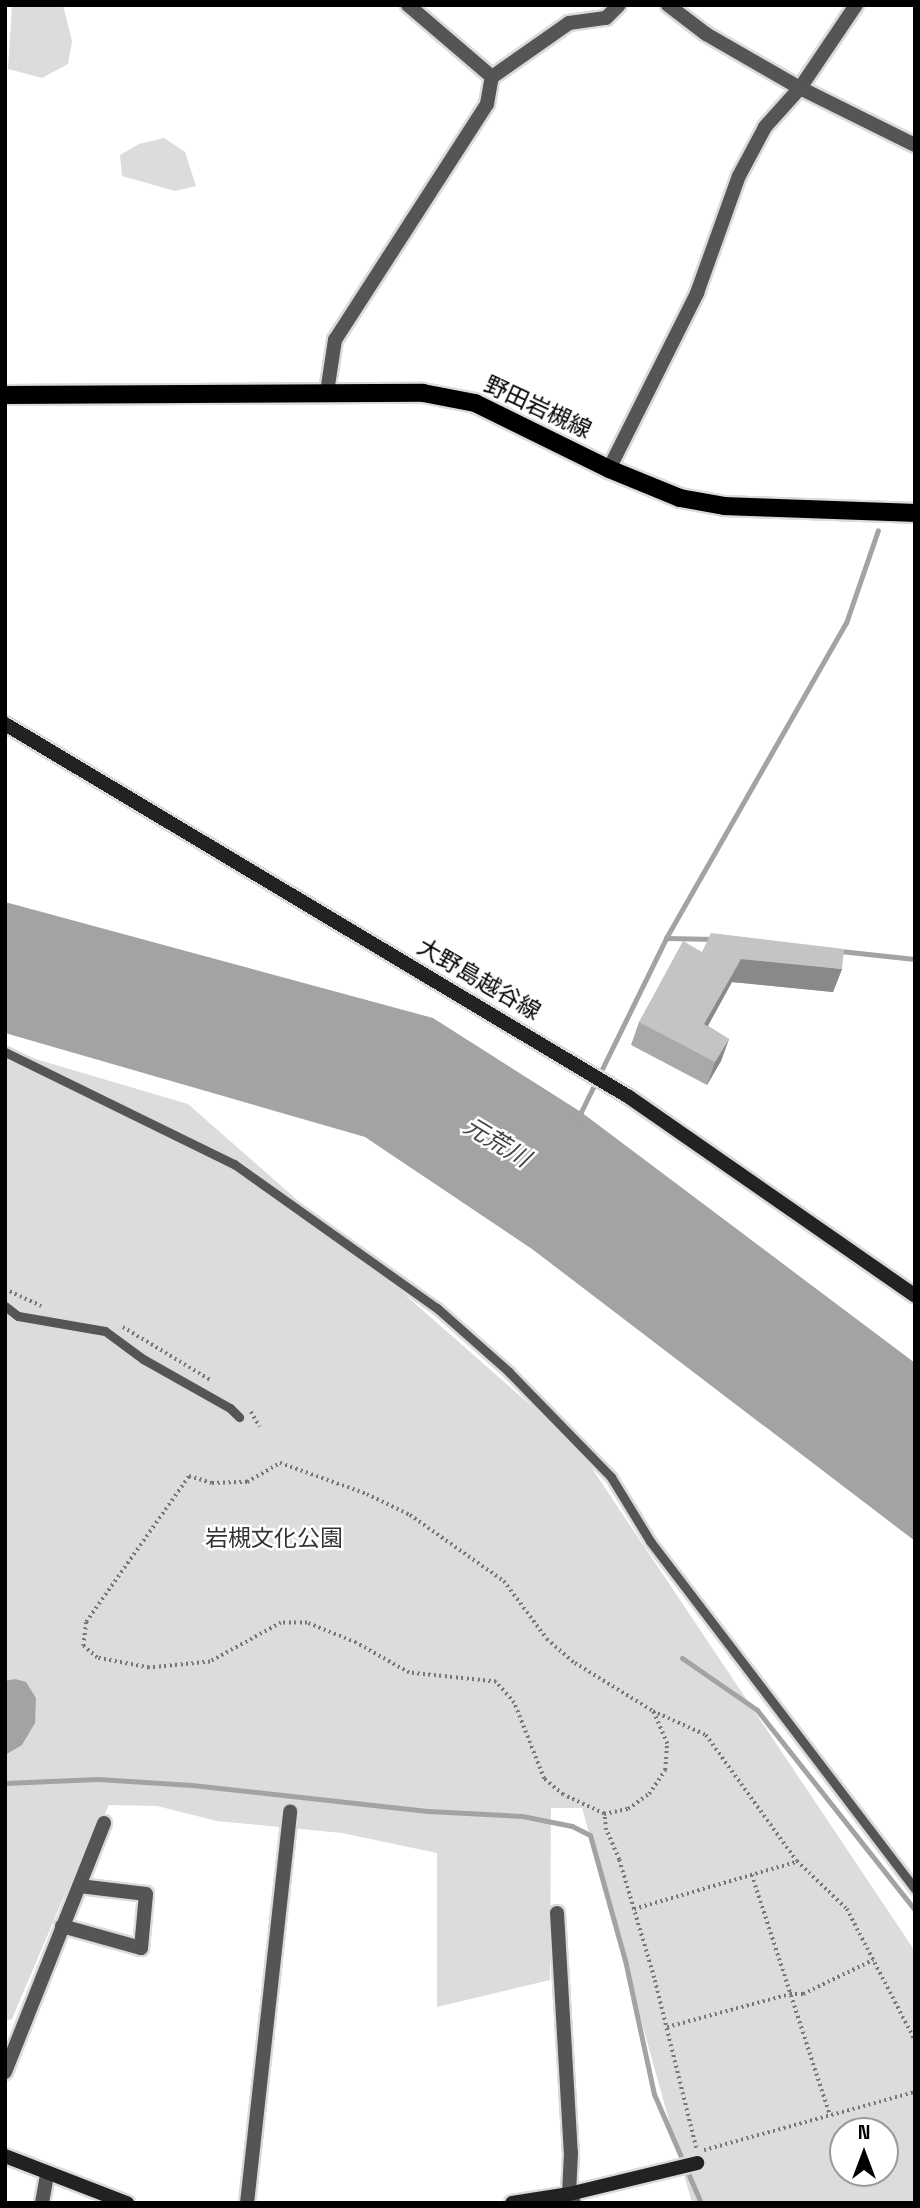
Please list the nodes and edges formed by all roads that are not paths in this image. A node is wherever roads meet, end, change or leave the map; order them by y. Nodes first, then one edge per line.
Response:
1 (408, 5) edge
2 (619, 5) edge
3 (668, 5) edge
4 (856, 5) edge
5 (492, 78) junction
6 (800, 88) junction
7 (915, 145) edge
8 (327, 391) junction
9 (5, 395) edge
10 (609, 469) junction
11 (914, 512) edge
12 (5, 724) edge
13 (5, 1052) edge
14 (915, 1296) edge
15 (5, 1306) edge
16 (239, 1418) dead end
17 (290, 1811) dead end
18 (104, 1823) dead end
19 (79, 1886) junction
20 (915, 1889) edge
21 (558, 1913) dead end
22 (62, 1926) junction
23 (5, 2072) edge
24 (5, 2156) edge
25 (696, 2163) dead end
26 (47, 2174) junction
27 (571, 2199) edge
28 (42, 2203) edge
29 (127, 2203) edge
30 (247, 2203) edge
31 (512, 2203) edge

1 - 5 street
2 - 5 street
3 - 6 street
4 - 6 street
5 - 8 street
6 - 7 street
6 - 10 street
8 - 9 main road, 野田岩槻線
8 - 10 main road, 野田岩槻線
10 - 11 main road, 野田岩槻線
12 - 14 main road, 大野島越谷線
13 - 20 lane
15 - 16 lane
17 - 30 street
18 - 19 street
19 - 22 street
19 - 22 street
21 - 27 street
22 - 23 street
24 - 26 main road
25 - 27 main road
26 - 28 street
26 - 29 main road
27 - 31 main road

